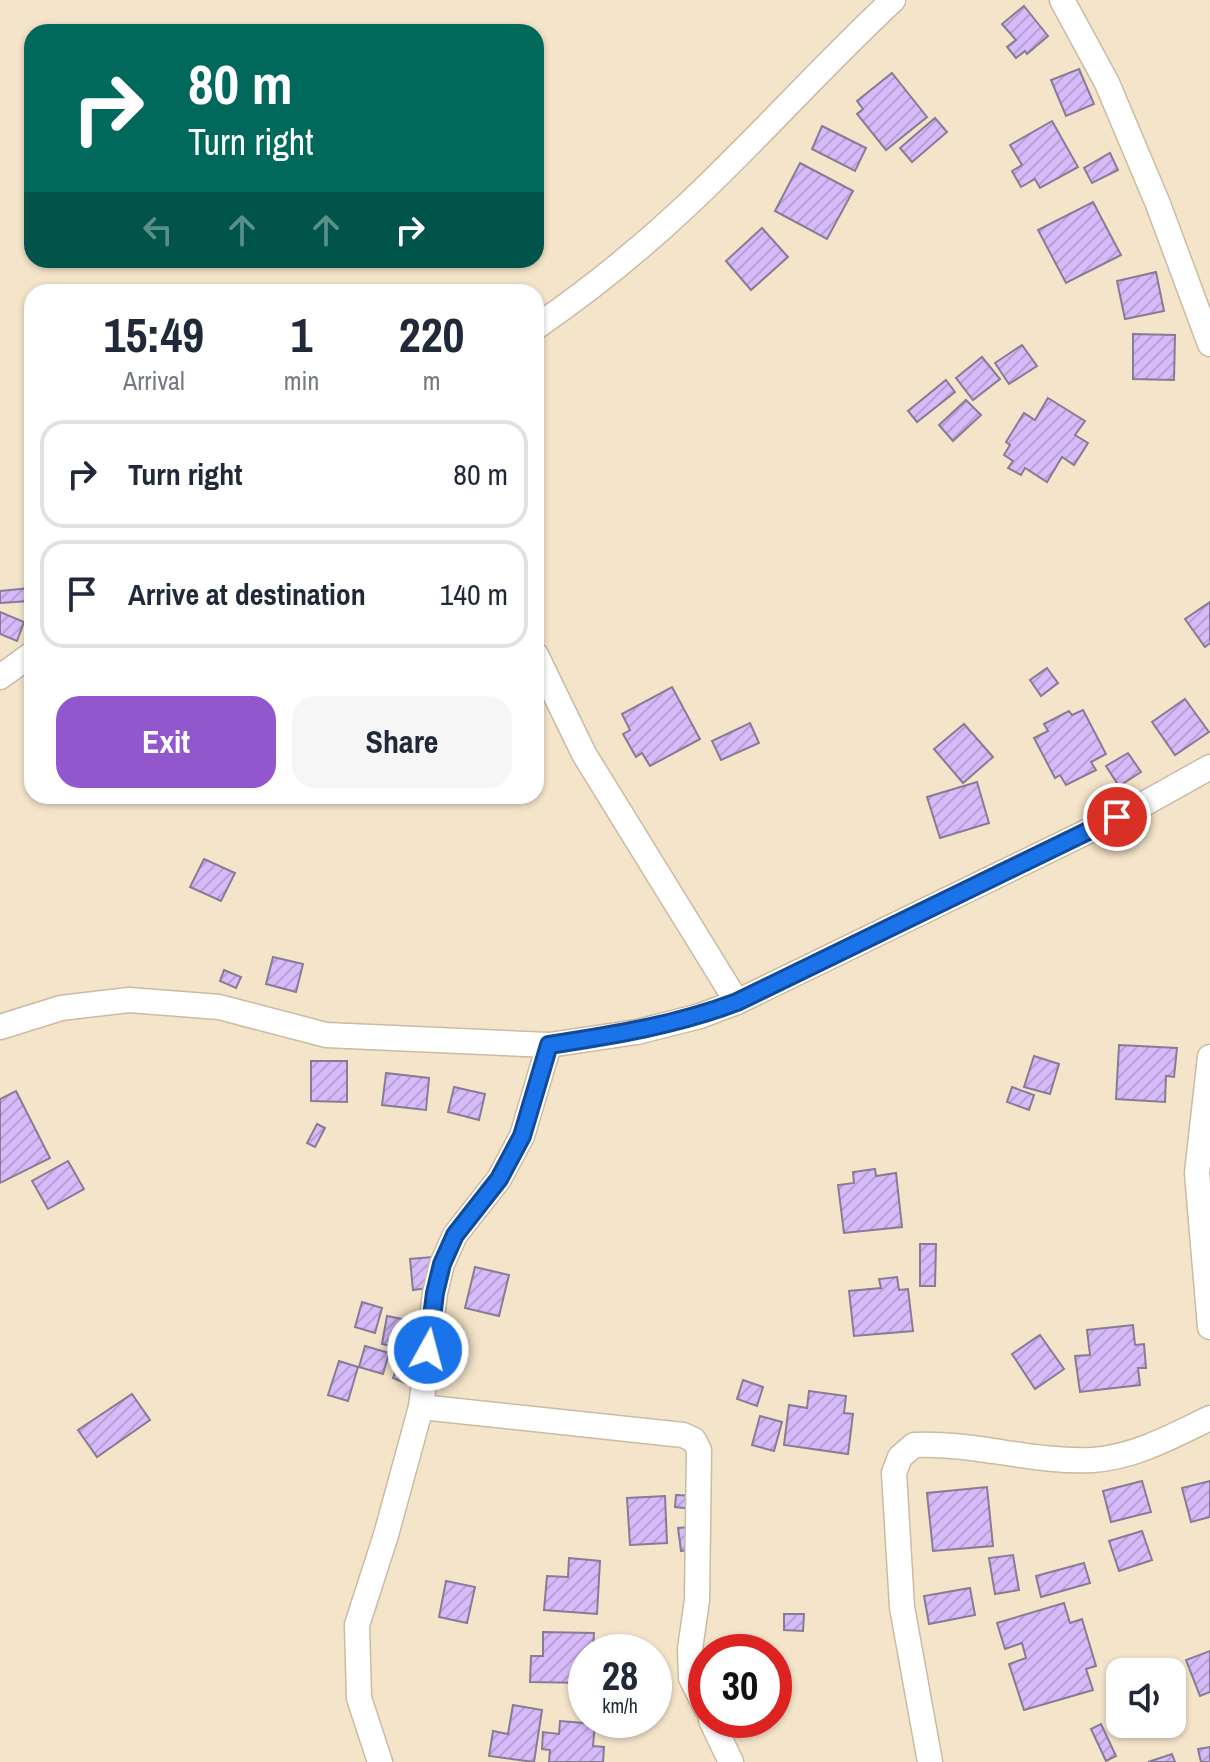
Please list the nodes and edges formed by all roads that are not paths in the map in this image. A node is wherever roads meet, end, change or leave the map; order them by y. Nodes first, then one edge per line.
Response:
1 (893, 0) edge
2 (1062, 0) edge
3 (544, 321) edge
4 (1210, 344) edge
5 (24, 660) edge
6 (544, 672) edge
7 (0, 677) edge
8 (1210, 767) edge
9 (737, 1002) junction
10 (0, 1027) edge
11 (549, 1045) junction
12 (1210, 1057) edge
13 (1210, 1327) edge
14 (421, 1407) junction
15 (1210, 1418) edge
16 (692, 1634) edge
17 (720, 1738) edge
18 (380, 1762) edge
19 (731, 1762) edge
20 (930, 1762) edge

1 - 3 street
2 - 4 street
5 - 7 street
6 - 9 street
8 - 9 street
9 - 11 street
10 - 11 street
11 - 14 street
12 - 13 street
14 - 16 street
14 - 18 street
15 - 20 street
17 - 19 street

